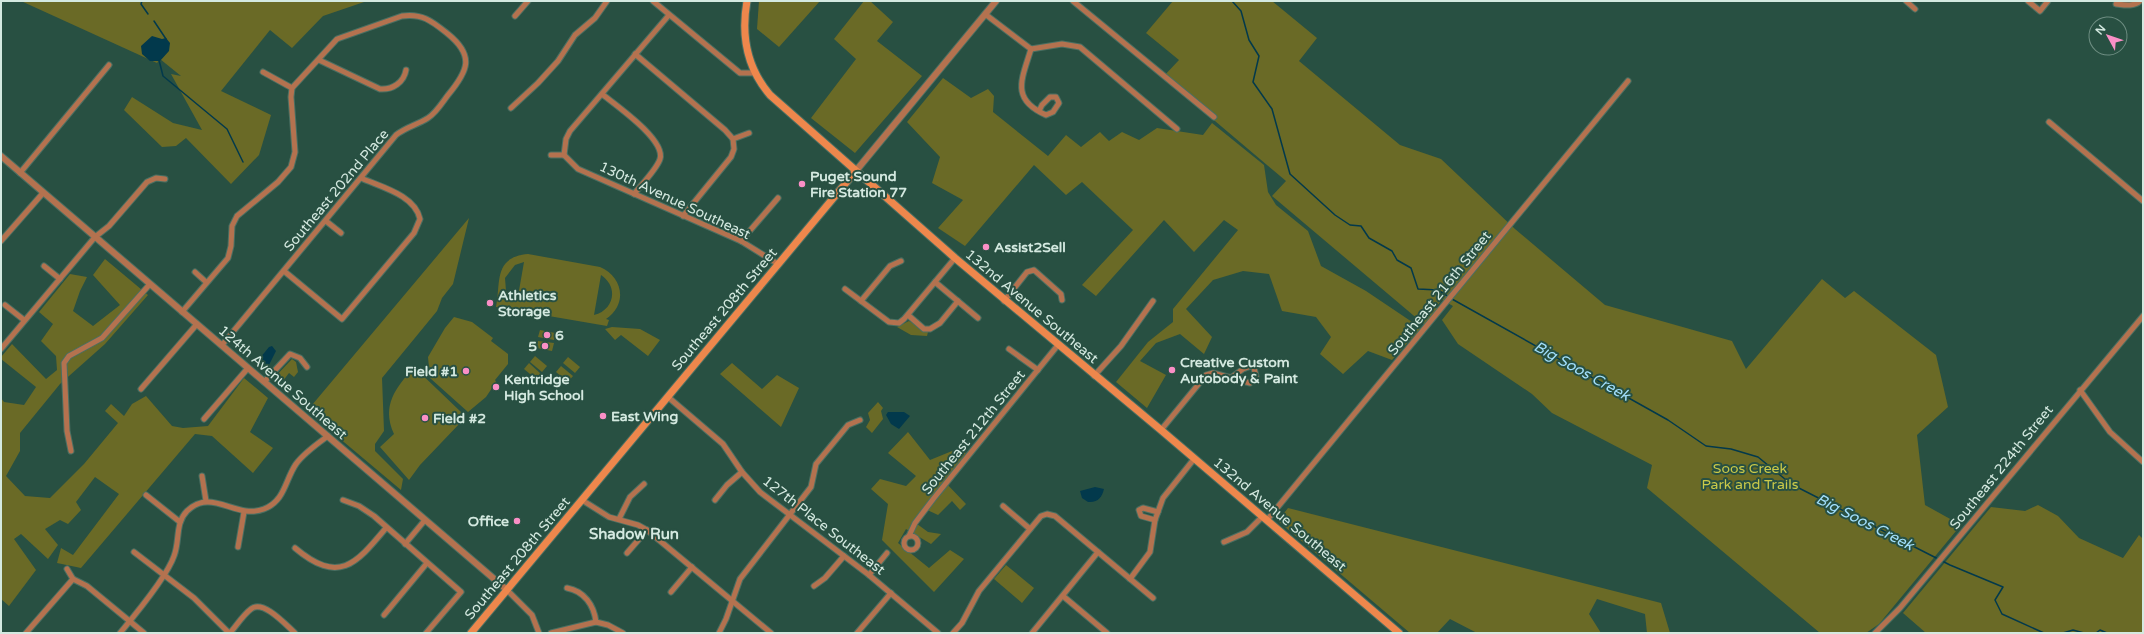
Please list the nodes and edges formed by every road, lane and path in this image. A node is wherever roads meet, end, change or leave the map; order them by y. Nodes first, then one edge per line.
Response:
1 (528, 1) edge
2 (607, 1) edge
3 (653, 1) edge
4 (747, 1) edge
5 (996, 1) edge
6 (1073, 1) edge
7 (1906, 1) edge
8 (2028, 1) edge
9 (2048, 1) edge
10 (2140, 1) edge
11 (2116, 4) dead end
12 (1915, 9) dead end
13 (669, 14) junction
14 (985, 14) junction
15 (515, 16) dead end
16 (1031, 49) junction
17 (635, 54) junction
18 (319, 60) junction
19 (109, 65) dead end
20 (406, 70) dead end
21 (263, 72) dead end
22 (755, 73) junction
23 (1628, 81) dead end
24 (292, 88) junction
25 (602, 94) junction
26 (511, 108) dead end
27 (1039, 111) dead end
28 (1214, 117) dead end
29 (2049, 122) dead end
30 (1177, 129) dead end
31 (749, 133) dead end
32 (733, 140) junction
33 (551, 155) dead end
34 (564, 155) junction
35 (2, 158) edge
36 (855, 172) junction
37 (20, 173) junction
38 (361, 178) junction
39 (165, 179) dead end
40 (43, 193) junction
41 (634, 194) junction
42 (778, 198) dead end
43 (2143, 201) edge
44 (683, 216) junction
45 (326, 221) junction
46 (341, 233) dead end
47 (95, 237) junction
48 (1, 241) edge
49 (741, 241) junction
50 (954, 258) junction
51 (901, 261) dead end
52 (778, 264) junction
53 (44, 266) dead end
54 (284, 271) junction
55 (195, 272) dead end
56 (60, 279) junction
57 (206, 282) junction
58 (935, 282) junction
59 (150, 284) junction
60 (845, 289) dead end
61 (1062, 300) dead end
62 (861, 301) junction
63 (958, 301) junction
64 (1004, 301) junction
65 (1153, 301) dead end
66 (5, 305) dead end
67 (182, 312) junction
68 (908, 315) junction
69 (2143, 316) edge
70 (978, 318) dead end
71 (24, 320) junction
72 (197, 324) junction
73 (222, 345) junction
74 (1058, 345) junction
75 (1, 348) edge
76 (1009, 349) dead end
77 (307, 367) dead end
78 (248, 368) junction
79 (1038, 370) junction
80 (1094, 376) junction
81 (1232, 377) dead end
82 (264, 382) junction
83 (141, 389) dead end
84 (2080, 390) junction
85 (668, 397) junction
86 (204, 419) dead end
87 (860, 420) dead end
88 (1161, 430) junction
89 (328, 436) junction
90 (71, 451) dead end
91 (1194, 458) junction
92 (2143, 462) edge
93 (742, 472) junction
94 (202, 476) dead end
95 (644, 484) dead end
96 (146, 495) dead end
97 (343, 500) dead end
98 (582, 500) junction
99 (715, 500) dead end
100 (206, 501) junction
101 (1003, 506) dead end
102 (244, 512) junction
103 (1158, 512) junction
104 (788, 515) junction
105 (1265, 518) junction
106 (619, 519) junction
107 (425, 520) junction
108 (1155, 520) junction
109 (180, 522) junction
110 (386, 528) junction
111 (1030, 529) junction
112 (647, 530) junction
113 (909, 536) dead end
114 (1224, 542) dead end
115 (405, 544) junction
116 (238, 547) dead end
117 (295, 548) dead end
118 (134, 552) dead end
119 (1098, 552) junction
120 (628, 553) dead end
121 (887, 553) dead end
122 (844, 556) junction
123 (427, 563) junction
124 (692, 566) junction
125 (67, 569) dead end
126 (164, 574) junction
127 (869, 575) junction
128 (73, 579) junction
129 (1130, 579) junction
130 (814, 586) dead end
131 (567, 588) dead end
132 (507, 590) junction
133 (671, 592) dead end
134 (891, 593) junction
135 (1063, 596) junction
136 (1153, 598) dead end
137 (731, 600) junction
138 (384, 615) dead end
139 (129, 622) junction
140 (596, 622) junction
141 (1396, 632) edge
142 (26, 633) edge
143 (120, 633) edge
144 (144, 633) edge
145 (230, 633) edge
146 (295, 633) edge
147 (426, 633) edge
148 (471, 633) edge
149 (539, 633) edge
150 (551, 633) edge
151 (623, 633) edge
152 (719, 633) edge
153 (771, 633) edge
154 (857, 633) edge
155 (938, 633) edge
156 (953, 633) edge
157 (1032, 633) edge
158 (1107, 633) edge
159 (1875, 633) edge

1 - 15 street
2 - 26 street
3 - 13 street
4 - 22 main road, 132nd Avenue Southeast
5 - 14 street, Southeast 208th Street
6 - 28 street
7 - 12 street
8 - 9 street
10 - 11 street
13 - 17 street
13 - 22 street
14 - 16 street
14 - 36 street, Southeast 208th Street
16 - 27 street
16 - 30 street
17 - 25 street
17 - 32 street
18 - 20 street
18 - 24 street
18 - 38 street, Southeast 202nd Place
19 - 37 street
21 - 24 street
22 - 36 main road, 132nd Avenue Southeast
23 - 105 street, Southeast 216th Street
24 - 57 street
25 - 34 street
25 - 41 street
29 - 43 street
31 - 32 street
32 - 44 street
33 - 34 street
34 - 41 street, 130th Avenue Southeast
35 - 37 street, 124th Avenue Southeast
36 - 50 main road, 132nd Avenue Southeast
36 - 52 main road, Southeast 208th Street
37 - 40 street, 124th Avenue Southeast
38 - 45 street, Southeast 202nd Place
38 - 54 street
39 - 47 street
40 - 47 street, 124th Avenue Southeast
40 - 48 street
41 - 44 street, 130th Avenue Southeast
42 - 49 street
44 - 49 street, 130th Avenue Southeast
45 - 46 street
45 - 54 street, Southeast 202nd Place
47 - 56 street
47 - 59 street, 124th Avenue Southeast
49 - 52 street, 130th Avenue Southeast
50 - 58 street
50 - 64 main road, 132nd Avenue Southeast
51 - 62 street
52 - 85 main road, Southeast 208th Street
53 - 56 street
54 - 73 street, Southeast 202nd Place
55 - 57 street
56 - 71 street
57 - 67 street
58 - 63 street
58 - 68 street
59 - 67 street, 124th Avenue Southeast
59 - 90 street
60 - 62 street
61 - 64 street
62 - 68 street
63 - 68 street
63 - 70 street
64 - 74 main road, 132nd Avenue Southeast
65 - 80 street
66 - 71 street
67 - 72 street, 124th Avenue Southeast
69 - 84 street, Southeast 224th Street
71 - 75 street
72 - 73 street, 124th Avenue Southeast
72 - 83 street
73 - 78 street, 124th Avenue Southeast
74 - 79 street, Southeast 212th Street
74 - 80 main road, 132nd Avenue Southeast
76 - 79 street
77 - 82 street
78 - 82 street, 124th Avenue Southeast
78 - 86 street
79 - 113 street, Southeast 212th Street
80 - 88 main road, 132nd Avenue Southeast
81 - 88 street
82 - 89 street, 124th Avenue Southeast
84 - 92 street
84 - 159 street, Southeast 224th Street
85 - 93 street, 127th Place Southeast
85 - 98 main road, Southeast 208th Street
87 - 104 street
88 - 91 main road, 132nd Avenue Southeast
89 - 102 street
89 - 107 street, 124th Avenue Southeast
91 - 103 street
91 - 105 main road, 132nd Avenue Southeast
93 - 99 street
93 - 104 street, 127th Place Southeast
94 - 100 street
95 - 106 street
96 - 109 street
97 - 110 street
98 - 106 street
98 - 132 main road, Southeast 208th Street
100 - 102 street
100 - 109 street
101 - 111 street
102 - 116 street
103 - 108 street
103 - 108 street
104 - 122 street, 127th Place Southeast
104 - 137 street
105 - 114 street, Southeast 216th Street
105 - 141 main road, 132nd Avenue Southeast
106 - 112 street
107 - 115 street
107 - 132 street, 124th Avenue Southeast
108 - 129 street
109 - 126 street
110 - 115 street
110 - 117 street
111 - 119 street
111 - 156 street
112 - 120 street
112 - 124 street
115 - 123 street
118 - 126 street
119 - 129 street
119 - 135 street
121 - 127 street
122 - 127 street, 127th Place Southeast
122 - 130 street
123 - 138 street
123 - 147 street
124 - 133 street
124 - 137 street
125 - 128 street
126 - 139 street
126 - 145 street
127 - 134 street, 127th Place Southeast
128 - 139 street
128 - 142 street
129 - 136 street
131 - 140 street
132 - 148 main road, Southeast 208th Street
132 - 149 street, 124th Avenue Southeast
134 - 154 street
134 - 155 street, 127th Place Southeast
135 - 157 street
135 - 158 street
137 - 152 street
137 - 153 street
139 - 143 street
139 - 144 street
140 - 150 street
140 - 151 street
145 - 146 street

